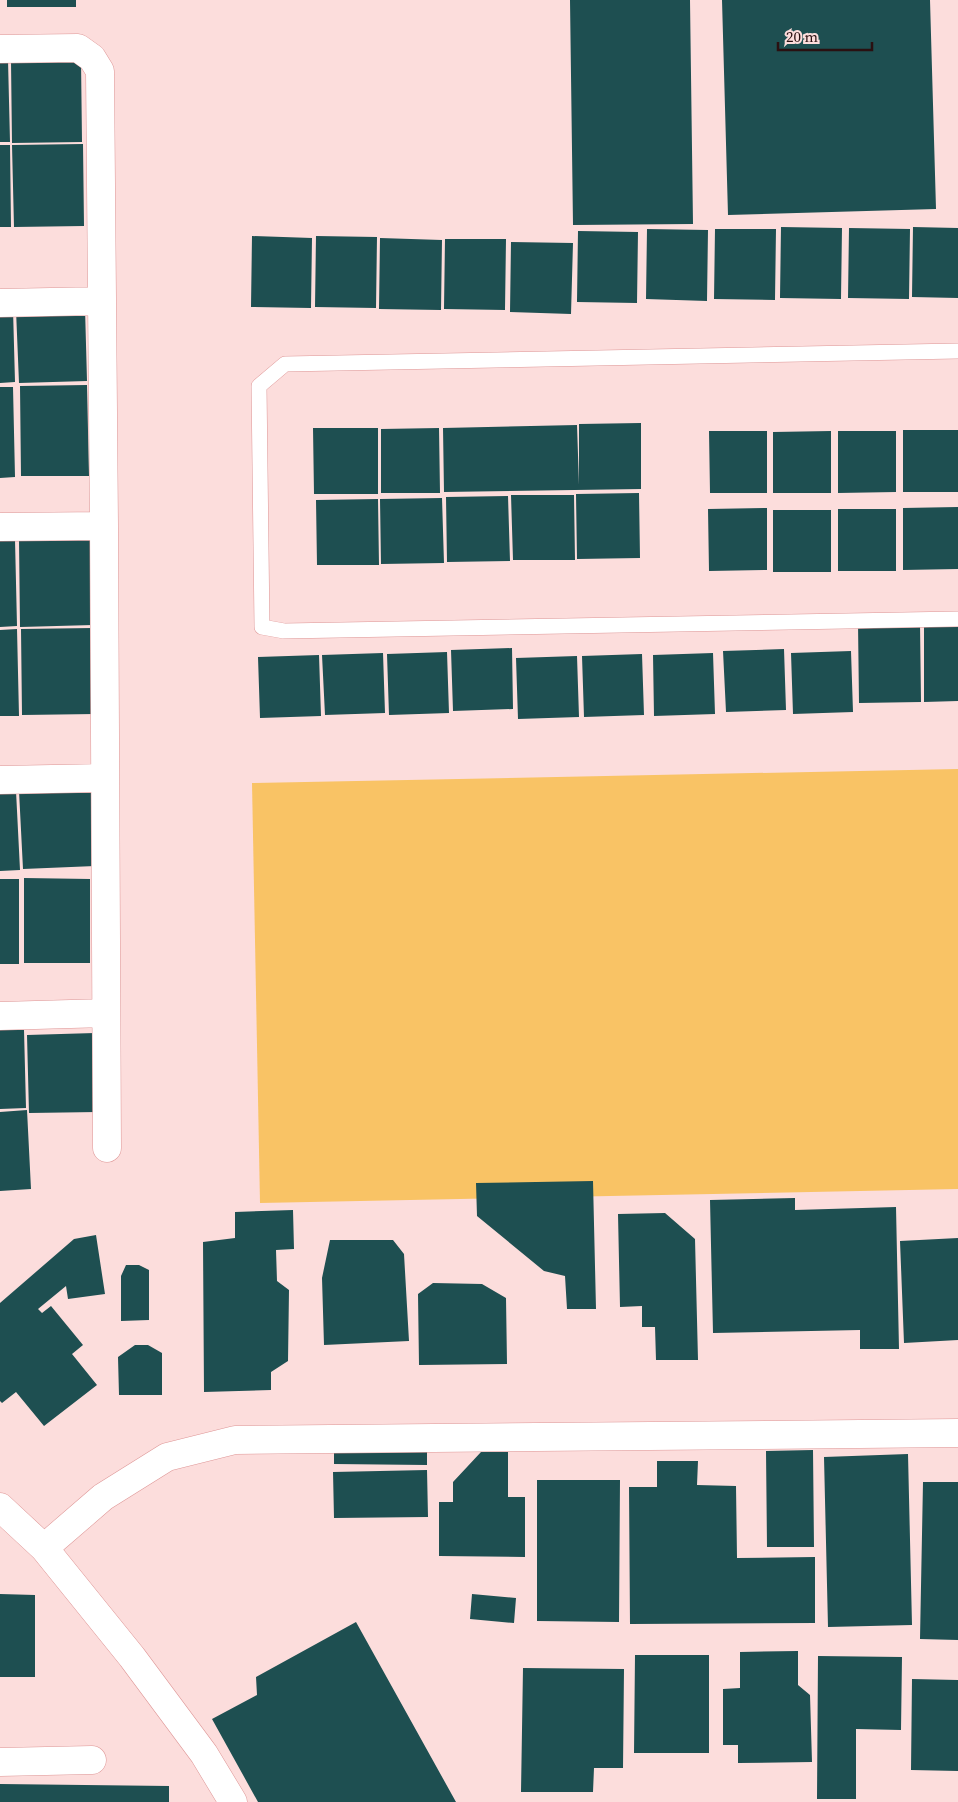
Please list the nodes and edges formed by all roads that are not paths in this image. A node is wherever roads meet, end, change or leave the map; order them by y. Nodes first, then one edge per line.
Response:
1 (0, 49) edge
2 (101, 302) junction
3 (0, 303) edge
4 (958, 351) edge
5 (104, 526) junction
6 (0, 528) edge
7 (958, 619) edge
8 (104, 778) junction
9 (0, 780) edge
10 (106, 1013) junction
11 (0, 1016) edge
12 (107, 1148) dead end
13 (958, 1433) edge
14 (0, 1507) edge
15 (44, 1548) junction
16 (92, 1760) dead end
17 (0, 1762) edge
18 (233, 1802) edge

1 - 2 street
2 - 3 street
2 - 5 street
4 - 7 lane
5 - 6 street
5 - 8 street
8 - 9 street
8 - 10 street
10 - 11 street
10 - 12 street
13 - 15 street
14 - 15 street
15 - 18 street
16 - 17 street

